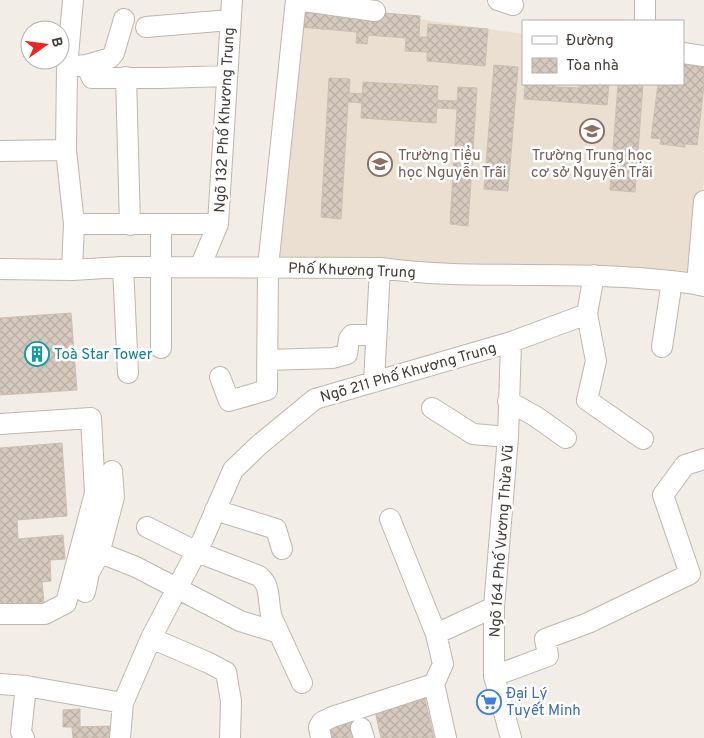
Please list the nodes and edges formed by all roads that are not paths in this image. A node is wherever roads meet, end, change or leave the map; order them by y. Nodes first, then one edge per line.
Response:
1 (73, 0) edge
2 (232, 0) edge
3 (296, 0) edge
4 (645, 0) edge
5 (375, 11) dead end
6 (124, 19) dead end
7 (230, 20) junction
8 (645, 20) edge
9 (146, 27) dead end
10 (684, 53) edge
11 (704, 56) edge
12 (76, 66) junction
13 (227, 76) junction
14 (126, 77) junction
15 (66, 150) junction
16 (0, 151) edge
17 (704, 201) edge
18 (74, 224) junction
19 (218, 224) junction
20 (130, 225) junction
21 (161, 225) junction
22 (702, 250) edge
23 (123, 267) junction
24 (161, 267) junction
25 (200, 267) junction
26 (268, 267) junction
27 (380, 268) junction
28 (0, 269) edge
29 (72, 270) junction
30 (594, 275) junction
31 (672, 281) junction
32 (700, 285) edge
33 (587, 314) junction
34 (376, 335) junction
35 (511, 342) junction
36 (662, 347) dead end
37 (161, 348) dead end
38 (267, 360) junction
39 (128, 373) dead end
40 (220, 377) dead end
41 (374, 382) junction
42 (508, 401) junction
43 (432, 408) dead end
44 (0, 424) edge
45 (508, 438) junction
46 (566, 438) dead end
47 (643, 439) dead end
48 (704, 459) edge
49 (112, 471) dead end
50 (216, 510) junction
51 (390, 519) dead end
52 (147, 527) dead end
53 (282, 549) dead end
54 (196, 552) junction
55 (99, 554) junction
56 (177, 588) junction
57 (85, 592) dead end
58 (494, 607) junction
59 (0, 614) edge
60 (279, 633) junction
61 (436, 634) junction
62 (151, 638) junction
63 (494, 676) junction
64 (302, 683) dead end
65 (0, 684) edge
66 (434, 684) junction
67 (26, 686) junction
68 (123, 703) junction
69 (24, 738) edge
70 (120, 738) edge
71 (230, 738) edge
72 (321, 738) edge
73 (446, 738) edge
74 (512, 738) edge

1 - 12 street
2 - 7 street, Ngõ 132 Phố Khương Trung
3 - 5 street
3 - 26 street
4 - 8 street
6 - 12 street
7 - 9 street
7 - 13 street, Ngõ 132 Phố Khương Trung
10 - 11 street
12 - 14 street
12 - 15 street
13 - 14 street
13 - 19 street, Ngõ 132 Phố Khương Trung
14 - 20 street
15 - 16 street
15 - 18 street
17 - 22 street
18 - 20 street
18 - 29 street
19 - 21 street
19 - 25 street, Ngõ 132 Phố Khương Trung
20 - 21 street
21 - 24 street
22 - 32 street
23 - 24 street, Phố Khương Trung
23 - 29 street, Phố Khương Trung
23 - 39 street
24 - 25 street, Phố Khương Trung
24 - 37 street
25 - 26 street, Phố Khương Trung
26 - 27 street, Phố Khương Trung
26 - 38 street
27 - 30 street, Phố Khương Trung
27 - 34 street
28 - 29 street, Phố Khương Trung
30 - 31 street, Phố Khương Trung
30 - 33 street
31 - 32 street, Phố Khương Trung
31 - 36 street
33 - 35 street, Ngõ 211 Phố Khương Trung
33 - 47 street
34 - 38 street
34 - 41 street
35 - 41 street, Ngõ 211 Phố Khương Trung
35 - 42 street, Ngõ 164 Phố Vương Thừa Vũ
38 - 40 street
41 - 50 street, Ngõ 211 Phố Khương Trung
42 - 45 street, Ngõ 164 Phố Vương Thừa Vũ
42 - 46 street
43 - 45 street
44 - 59 street
45 - 58 street, Ngõ 164 Phố Vương Thừa Vũ
48 - 63 street
49 - 55 street
50 - 53 street
50 - 54 street, Ngõ 211 Phố Khương Trung
51 - 61 street
52 - 54 street
54 - 56 street, Ngõ 211 Phố Khương Trung
54 - 60 street
55 - 56 street
55 - 57 street
56 - 60 street
56 - 62 street, Ngõ 211 Phố Khương Trung
58 - 61 street
58 - 63 street, Ngõ 164 Phố Vương Thừa Vũ
60 - 64 street
61 - 66 street
62 - 68 street, Ngõ 211 Phố Khương Trung
62 - 71 street
63 - 74 street, Ngõ 164 Phố Vương Thừa Vũ
65 - 67 street
66 - 72 street
66 - 73 street
67 - 68 street
67 - 69 street
68 - 70 street, Ngõ 211 Phố Khương Trung

